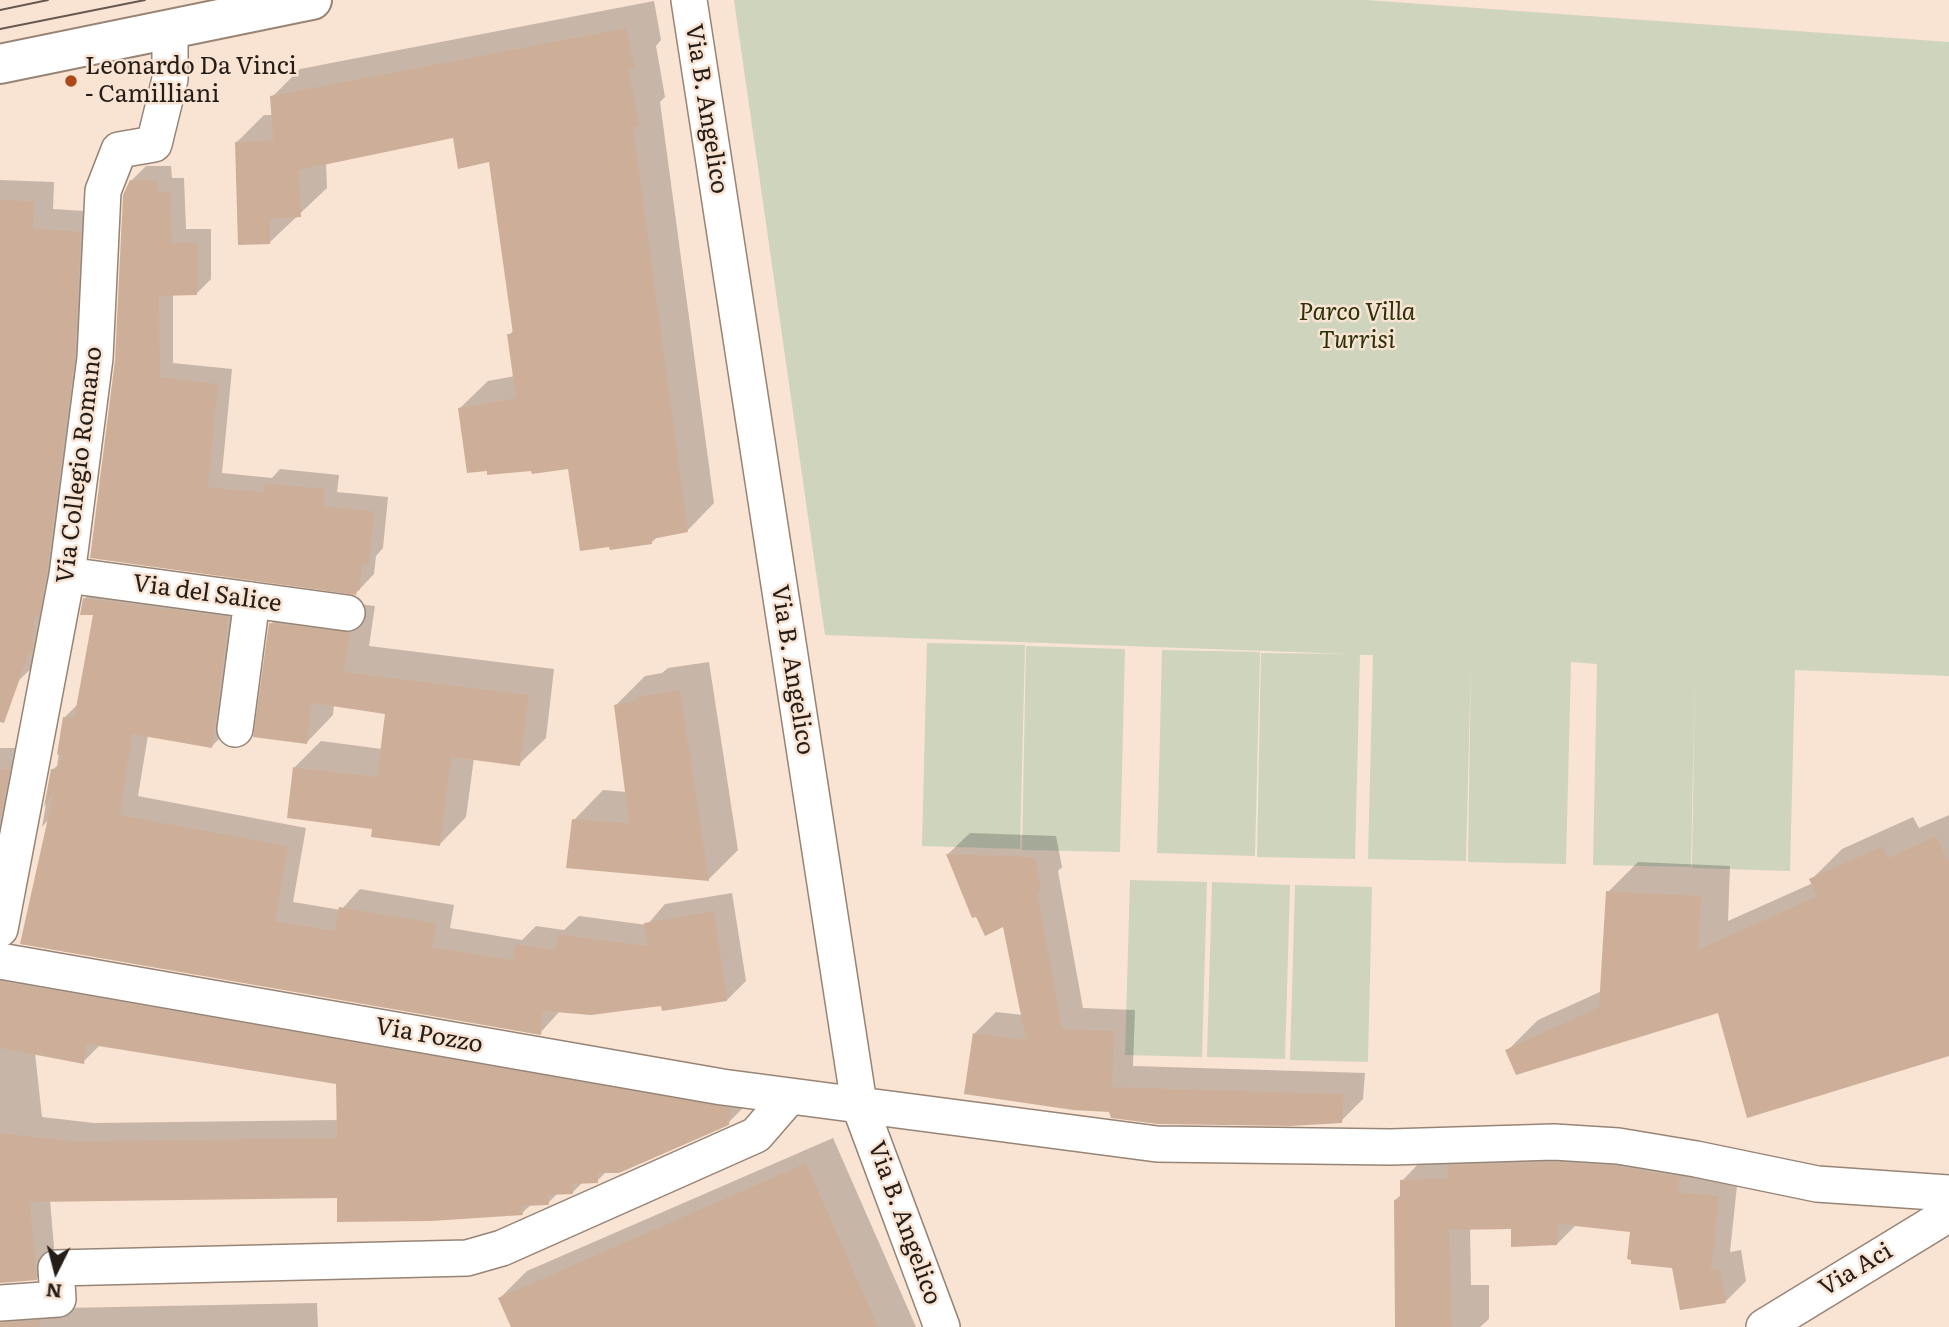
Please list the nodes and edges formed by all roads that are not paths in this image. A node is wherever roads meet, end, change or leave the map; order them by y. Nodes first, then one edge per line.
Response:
1 (312, 0) edge
2 (689, 0) edge
3 (170, 30) junction
4 (0, 64) edge
5 (67, 575) junction
6 (252, 600) junction
7 (347, 613) dead end
8 (235, 729) dead end
9 (0, 929) edge
10 (0, 961) edge
11 (789, 1097) junction
12 (859, 1104) junction
13 (1949, 1193) edge
14 (1949, 1214) edge
15 (0, 1303) edge
16 (942, 1327) edge
17 (1764, 1327) edge

1 - 3 street
2 - 12 street, Via B. Angelico
3 - 4 street
3 - 5 street, Via Collegio Romano
5 - 6 street, Via del Salice
5 - 9 street, Via Collegio Romano
6 - 7 street, Via del Salice
6 - 8 street
10 - 11 street, Via Pozzo
11 - 12 street, Via Pozzo
11 - 15 street
12 - 13 street, Via Pozzo
12 - 16 street, Via B. Angelico
14 - 17 street, Via Aci

